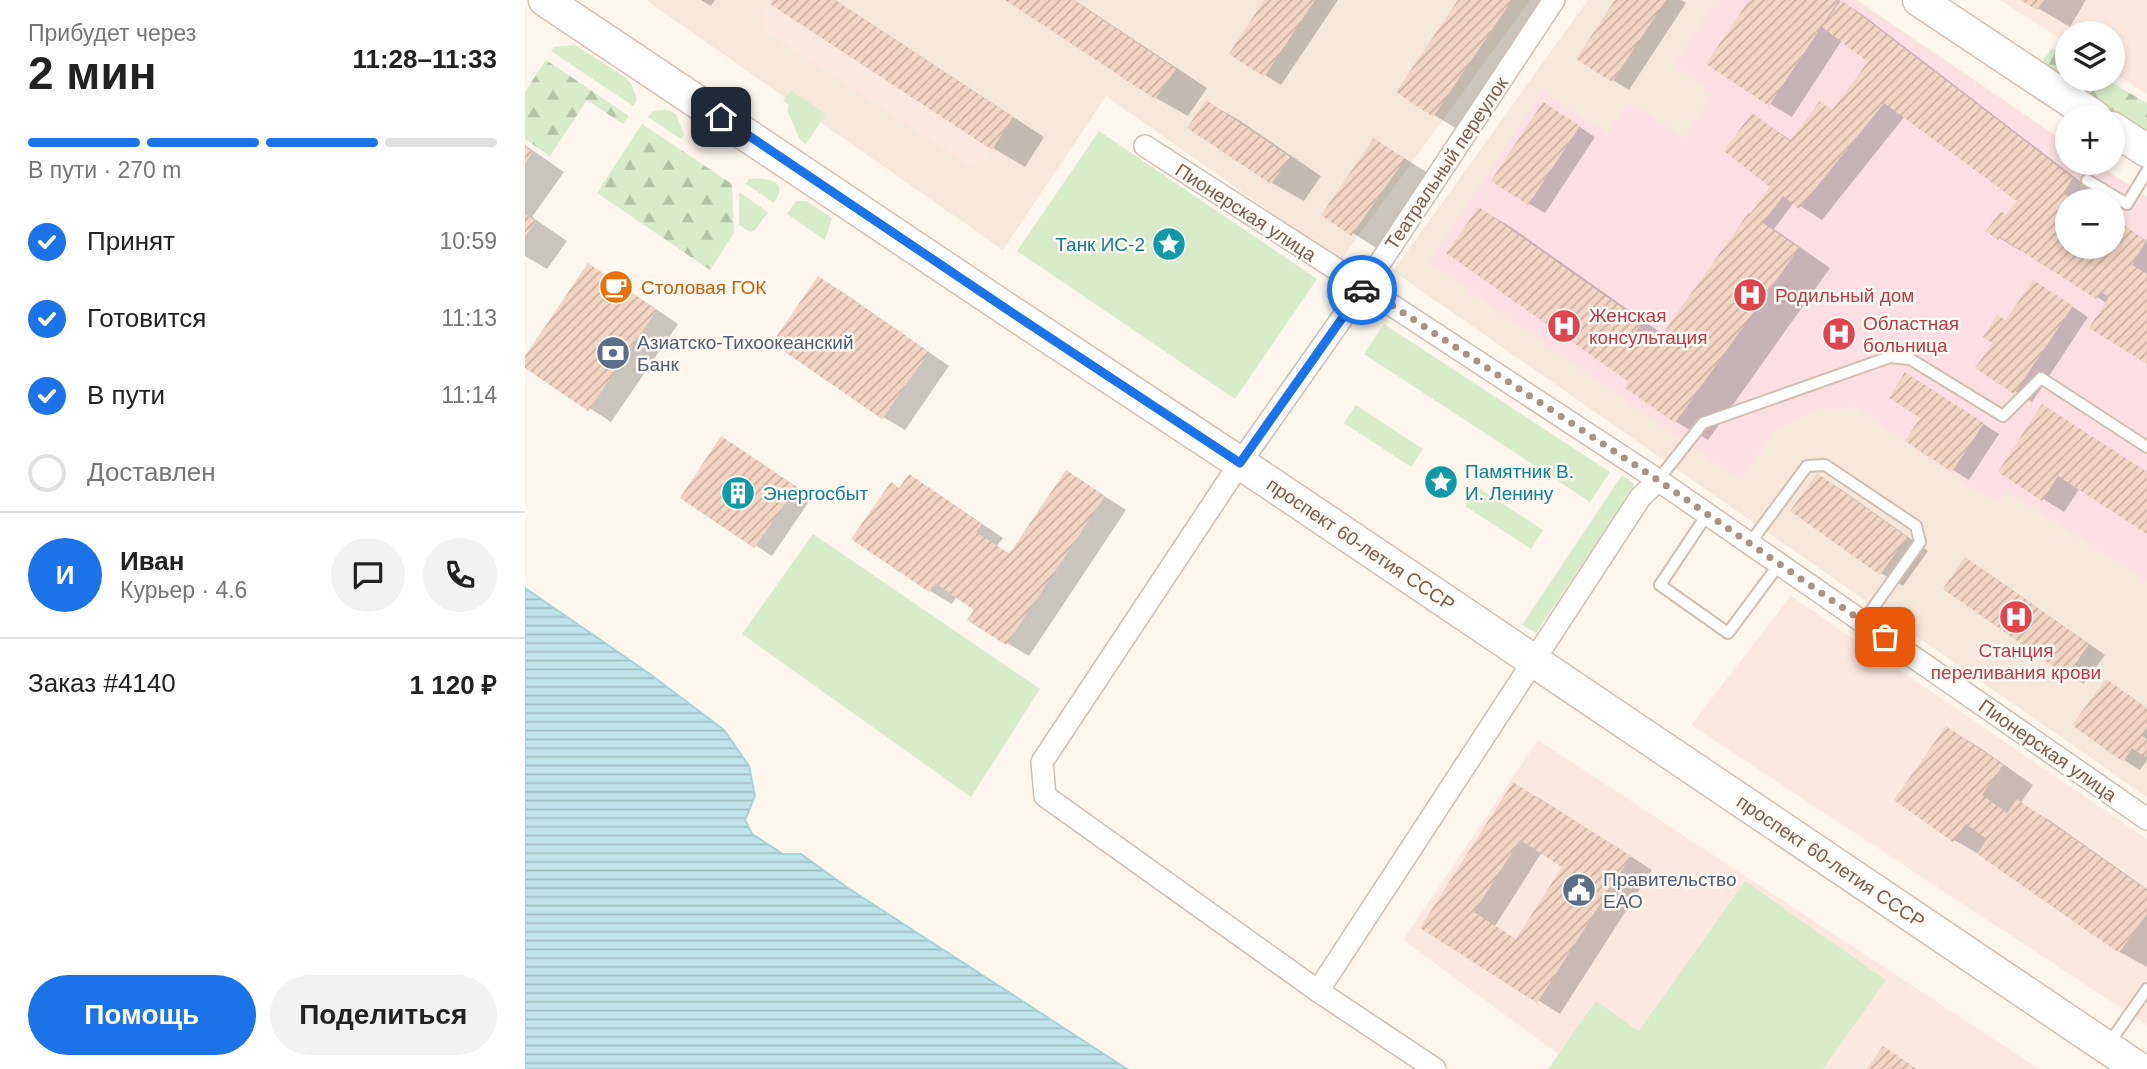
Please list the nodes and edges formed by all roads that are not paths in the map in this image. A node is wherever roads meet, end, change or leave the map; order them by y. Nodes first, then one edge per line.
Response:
1 (545, 0) edge
2 (1554, 0) edge
3 (1919, 0) edge
4 (2077, 105) edge
5 (2125, 137) edge
6 (1145, 146) dead end
7 (2147, 151) edge
8 (2147, 171) edge
9 (2087, 180) dead end
10 (2103, 189) edge
11 (2125, 203) edge
12 (1364, 287) junction
13 (2147, 447) edge
14 (1240, 463) junction
15 (1658, 480) junction
16 (1708, 513) junction
17 (1750, 543) junction
18 (1780, 563) junction
19 (1863, 622) junction
20 (1534, 660) junction
21 (2147, 819) edge
22 (2147, 989) edge
23 (1318, 991) junction
24 (2107, 1047) junction
25 (1434, 1069) edge
26 (2139, 1069) edge

1 - 14 main road, проспект 60-летия СССР
2 - 12 street, Театральный переулок
3 - 4 main road
5 - 7 main road
6 - 12 street, Пионерская улица
8 - 11 lane
9 - 10 lane
12 - 14 street, Театральный переулок
12 - 15 street, Пионерская улица
13 - 15 lane
14 - 20 main road, проспект 60-летия СССР
14 - 23 street, Театральный переулок
15 - 16 street, Пионерская улица
15 - 20 street
16 - 17 street, Пионерская улица
16 - 18 lane
17 - 18 street, Пионерская улица
17 - 19 lane
18 - 19 street, Пионерская улица
19 - 21 street, Пионерская улица
20 - 23 street
20 - 24 main road, проспект 60-летия СССР
22 - 24 lane
23 - 25 street, Театральный переулок
24 - 26 main road, проспект 60-летия СССР

